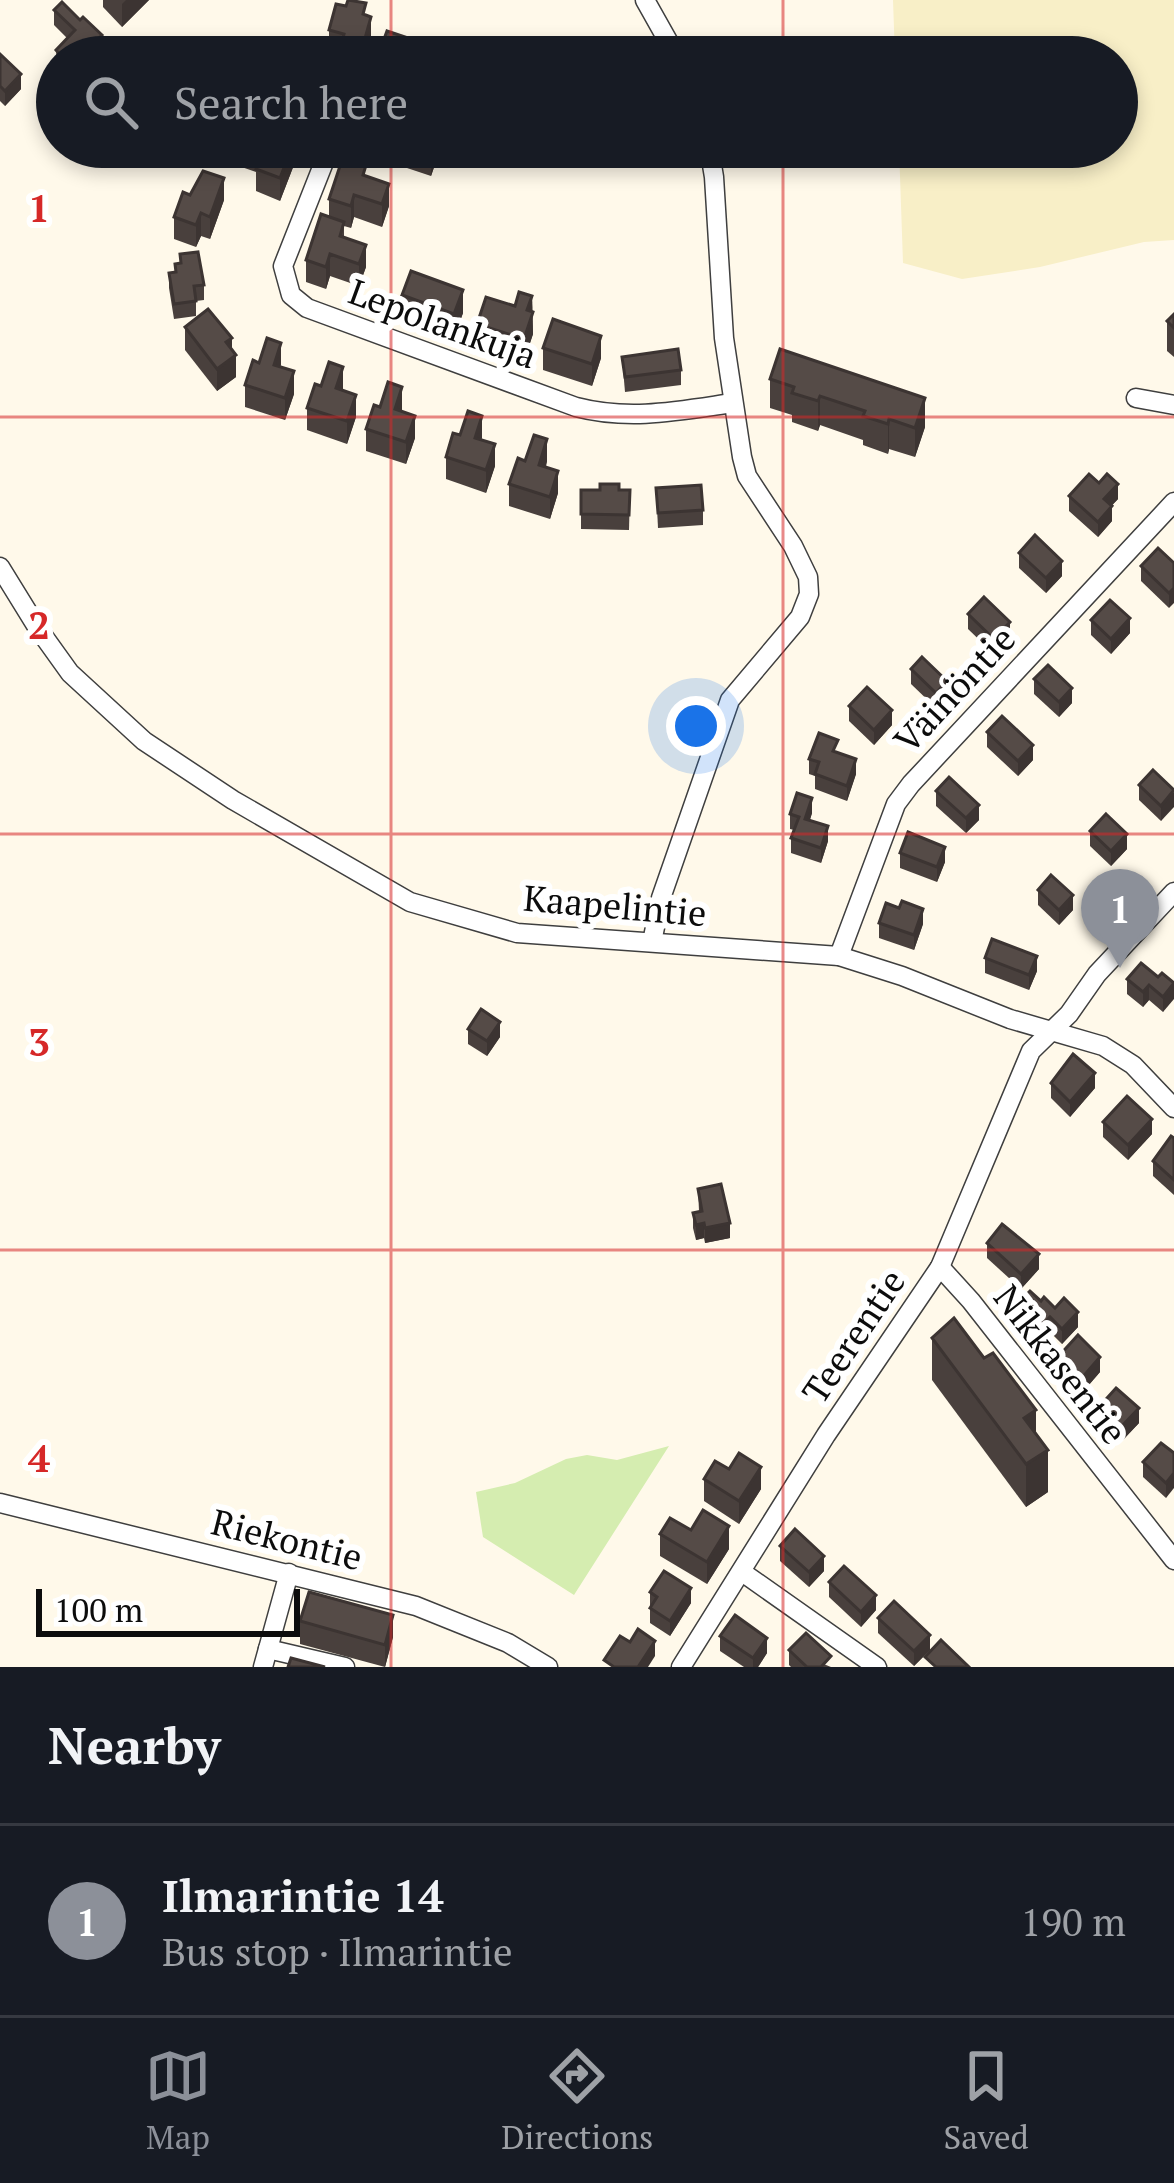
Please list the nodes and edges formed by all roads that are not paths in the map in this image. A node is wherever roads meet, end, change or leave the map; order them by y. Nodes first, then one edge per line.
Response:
1 (645, 0) edge
2 (665, 36) edge
3 (323, 168) edge
4 (712, 168) edge
5 (1136, 398) dead end
6 (733, 403) junction
7 (1174, 405) edge
8 (1174, 502) edge
9 (0, 567) edge
10 (1174, 892) edge
11 (652, 942) junction
12 (839, 956) junction
13 (1053, 1030) junction
14 (1174, 1108) edge
15 (940, 1267) junction
16 (0, 1503) edge
17 (1174, 1560) edge
18 (742, 1572) junction
19 (289, 1573) junction
20 (266, 1658) edge
21 (345, 1667) edge
22 (548, 1667) edge
23 (681, 1667) edge
24 (877, 1667) edge

1 - 2 street
3 - 6 street, Lepolankuja
4 - 6 street
5 - 7 street
6 - 11 street
8 - 12 street, Väinöntie
9 - 11 street, Kaapelintie
10 - 13 street, Teerentie
11 - 12 street, Kaapelintie
12 - 13 street, Kaapelintie
13 - 14 street, Kaapelintie
13 - 15 street, Teerentie
15 - 17 street, Nikkasentie
15 - 18 street, Teerentie
16 - 19 street, Riekontie
18 - 23 street, Teerentie
18 - 24 street
19 - 20 street
19 - 22 street, Riekontie
20 - 21 street

